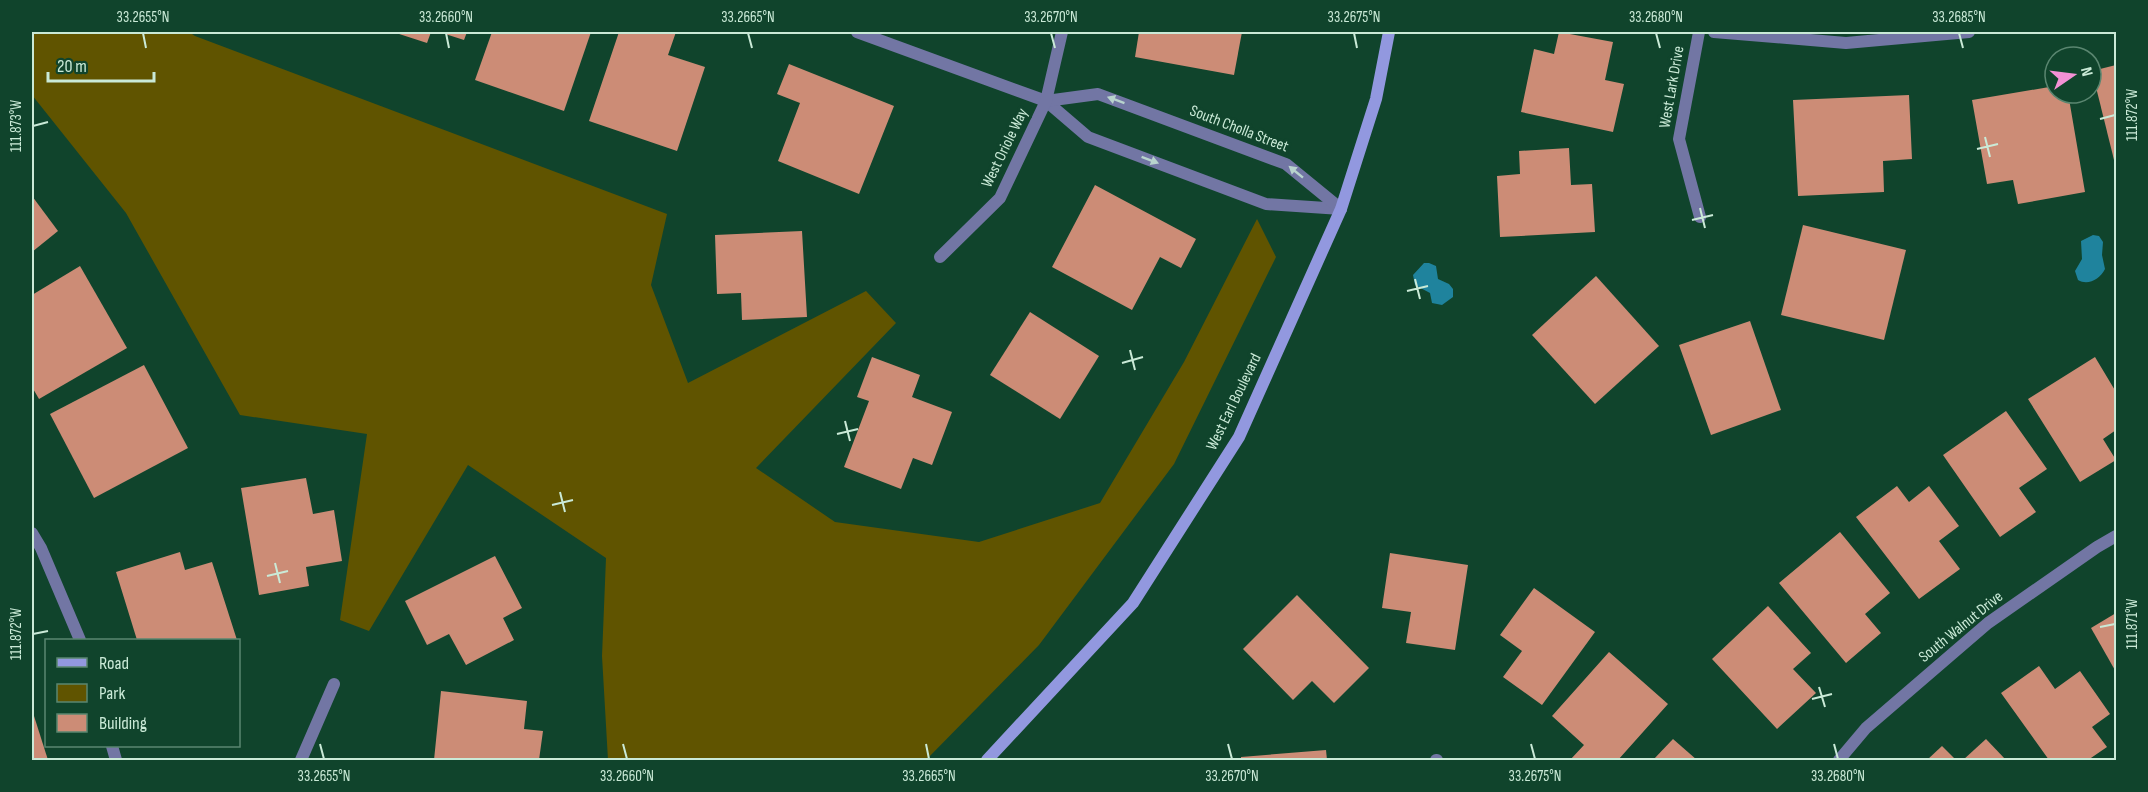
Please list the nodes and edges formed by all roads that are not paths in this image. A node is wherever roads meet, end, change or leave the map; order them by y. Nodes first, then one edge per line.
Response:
1 (857, 32) edge
2 (1062, 32) edge
3 (1389, 32) edge
4 (1699, 32) edge
5 (1714, 32) edge
6 (1969, 32) edge
7 (1046, 101) junction
8 (1341, 209) junction
9 (1700, 217) dead end
10 (940, 257) dead end
11 (32, 533) edge
12 (2116, 536) edge
13 (80, 639) edge
14 (334, 684) dead end
15 (301, 760) edge
16 (987, 760) edge
17 (1839, 760) edge

1 - 7 street, South Cholla Street
2 - 7 street, West Oriole Way
3 - 8 street, West Earl Boulevard
4 - 9 street, West Lark Drive
5 - 6 street
7 -> 8 street, South Cholla Street
8 -> 7 street, South Cholla Street
7 - 10 street, West Oriole Way
8 - 16 street, West Earl Boulevard
11 - 13 street
12 - 17 street, South Walnut Drive
14 - 15 street

